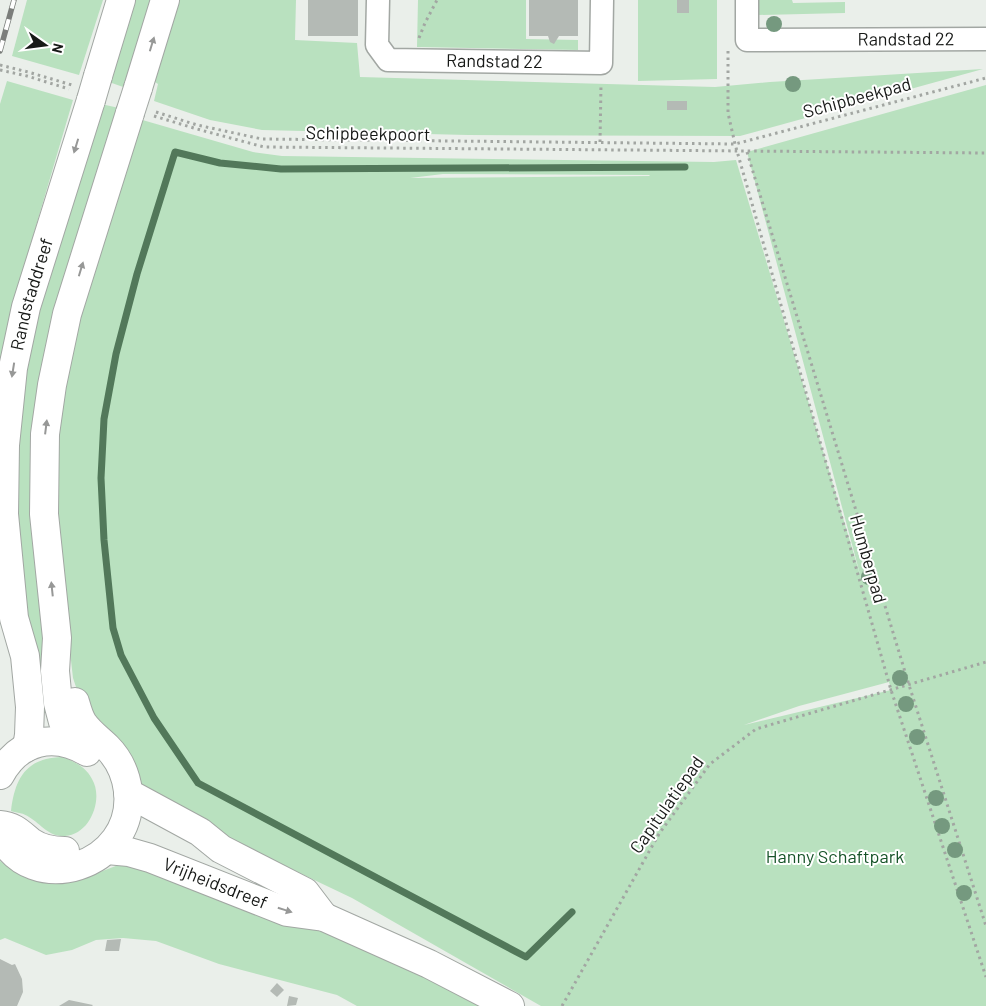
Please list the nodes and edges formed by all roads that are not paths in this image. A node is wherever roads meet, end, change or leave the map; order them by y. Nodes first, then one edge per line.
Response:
1 (121, 0) edge
2 (165, 0) edge
3 (378, 0) edge
4 (602, 0) edge
5 (747, 0) edge
6 (986, 39) edge
7 (14, 618) junction
8 (84, 739) junction
9 (27, 747) junction
10 (0, 748) edge
11 (0, 775) edge
12 (123, 800) junction
13 (1, 836) edge
14 (107, 850) junction
15 (324, 917) junction
16 (510, 1006) edge

1 -> 7 main road, Randstaddreef
8 -> 2 main road
3 - 4 street, Randstad 22
5 - 6 street, Randstad 22
7 - 9 main road, Randstaddreef
7 - 10 main road
8 - 9 main road
8 - 12 main road
9 - 11 main road
12 - 13 main road
12 - 14 main road
12 - 15 main road, Vrijheidsdreef
13 - 14 main road
14 -> 15 main road, Vrijheidsdreef
15 - 16 main road, Vrijheidsdreef

